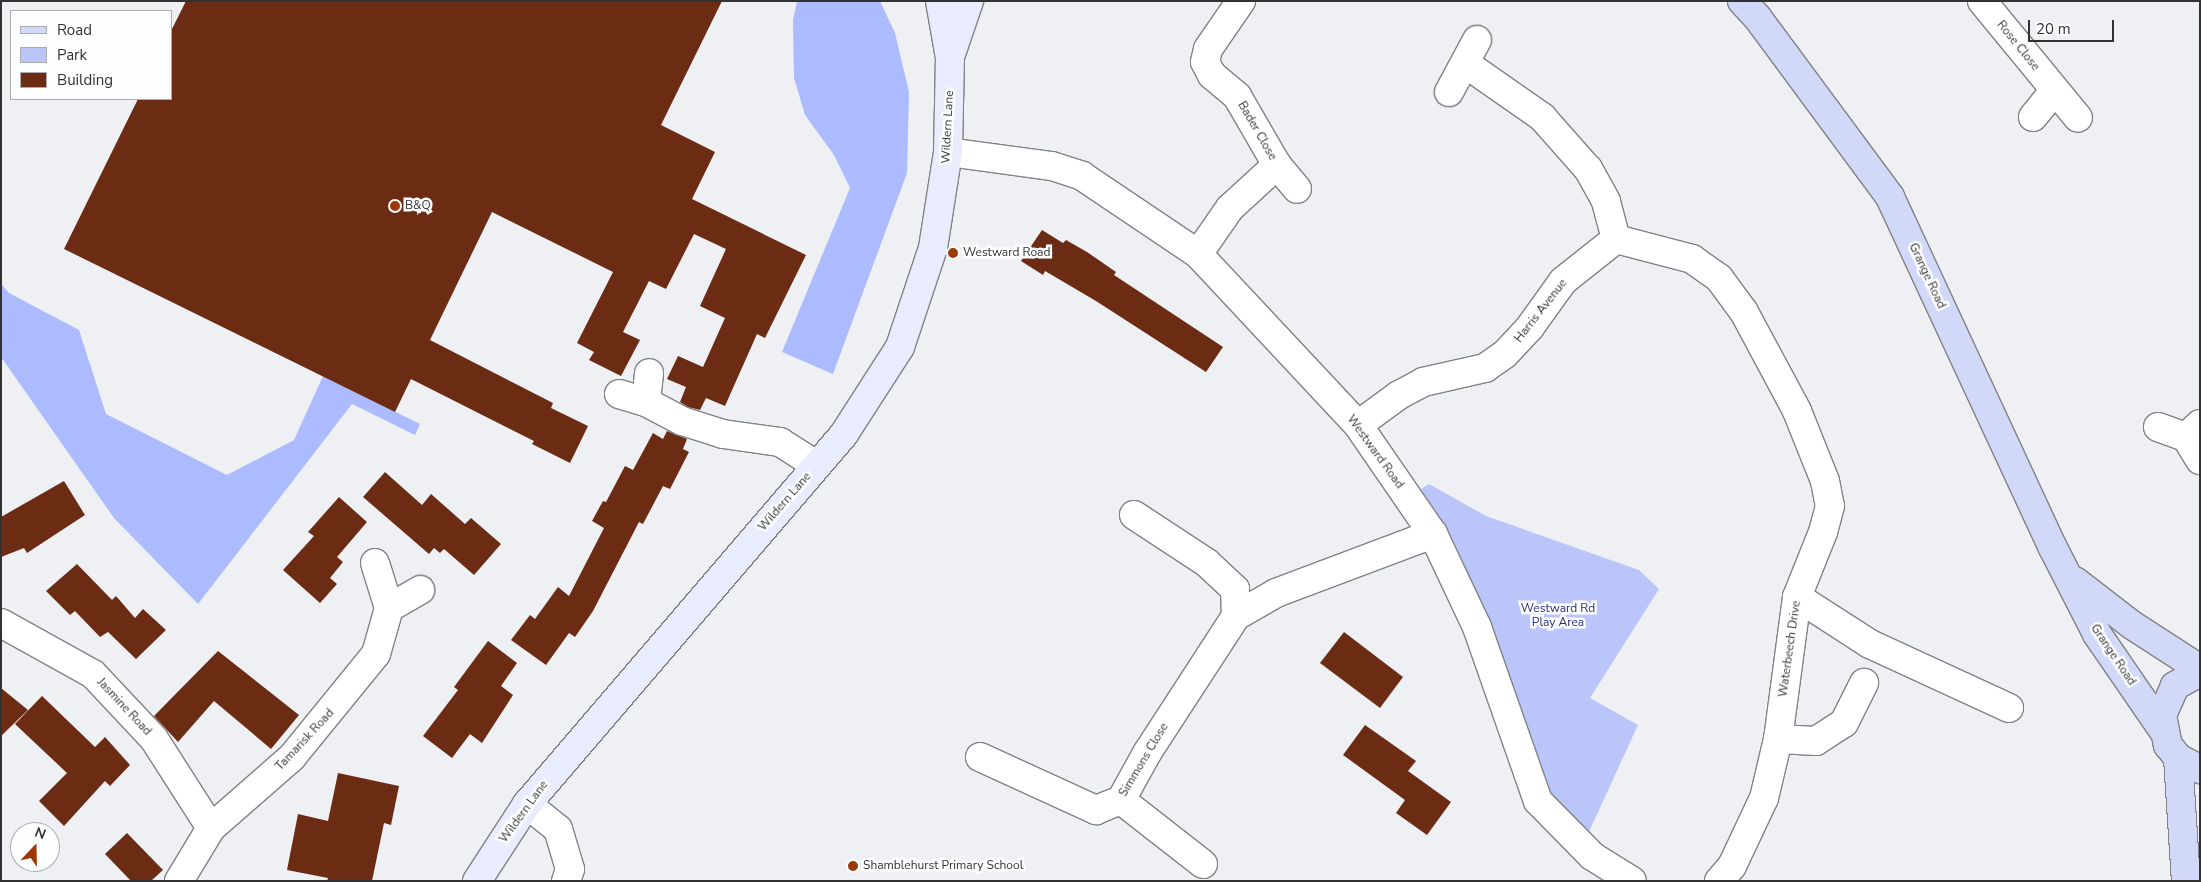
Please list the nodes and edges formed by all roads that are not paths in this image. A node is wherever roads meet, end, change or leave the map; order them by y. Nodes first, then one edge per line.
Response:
1 (940, 1) edge
2 (969, 1) edge
3 (1241, 1) edge
4 (1742, 1) edge
5 (1982, 1) edge
6 (1477, 40) dead end
7 (950, 58) junction
8 (1466, 64) junction
9 (2054, 91) junction
10 (1449, 92) dead end
11 (2033, 116) dead end
12 (2078, 118) dead end
13 (948, 152) junction
14 (1276, 165) junction
15 (1296, 189) dead end
16 (1616, 239) junction
17 (1198, 254) junction
18 (649, 372) dead end
19 (619, 394) dead end
20 (646, 402) junction
21 (1358, 425) junction
22 (2158, 427) dead end
23 (2195, 440) edge
24 (816, 465) junction
25 (1134, 515) dead end
26 (1432, 534) junction
27 (375, 563) dead end
28 (2069, 577) junction
29 (420, 590) dead end
30 (1797, 597) junction
31 (389, 608) junction
32 (1236, 616) junction
33 (1, 623) edge
34 (2200, 670) edge
35 (1864, 683) dead end
36 (2009, 708) dead end
37 (2163, 730) junction
38 (1778, 739) junction
39 (980, 757) dead end
40 (2189, 763) edge
41 (1121, 800) junction
42 (527, 804) junction
43 (211, 828) junction
44 (1203, 864) dead end
45 (180, 881) edge
46 (477, 881) edge
47 (566, 881) edge
48 (1632, 881) edge
49 (1720, 881) edge
50 (2186, 881) edge

1 - 7 street, Wildern Lane
2 - 7 street, Wildern Lane
3 - 14 street, Bader Close
4 - 28 main road, Grange Road
5 - 9 street, Rose Close
6 - 8 street
7 - 13 street, Wildern Lane
8 - 10 street
8 - 16 street
9 - 11 street
9 - 12 street, Rose Close
13 - 17 street, Westward Road
13 - 24 street, Wildern Lane
14 - 15 street, Bader Close
14 - 17 street, Bader Close
16 - 21 street, Harris Avenue
16 - 30 street, Waterbeech Drive
17 - 21 street, Westward Road
18 - 20 street
19 - 20 street
20 - 24 street
21 - 26 street, Westward Road
22 - 23 street
24 - 42 street, Wildern Lane
25 - 32 street
26 - 32 street, Simmons Close
26 - 48 street, Westward Road
27 - 31 street
28 - 34 main road, Grange Road
28 - 37 main road, Grange Road
29 - 31 street
30 - 36 street
30 - 38 street, Waterbeech Drive
31 - 43 street, Tamarisk Road
32 - 41 street, Simmons Close
33 - 43 street, Jasmine Road
34 - 37 main road
35 - 38 street
37 - 40 main road, Grange Road
38 - 49 street, Waterbeech Drive
39 - 41 street, Simmons Close
40 - 50 main road
41 - 44 street
42 - 46 street, Wildern Lane
42 - 47 street
43 - 45 street, Tamarisk Road

